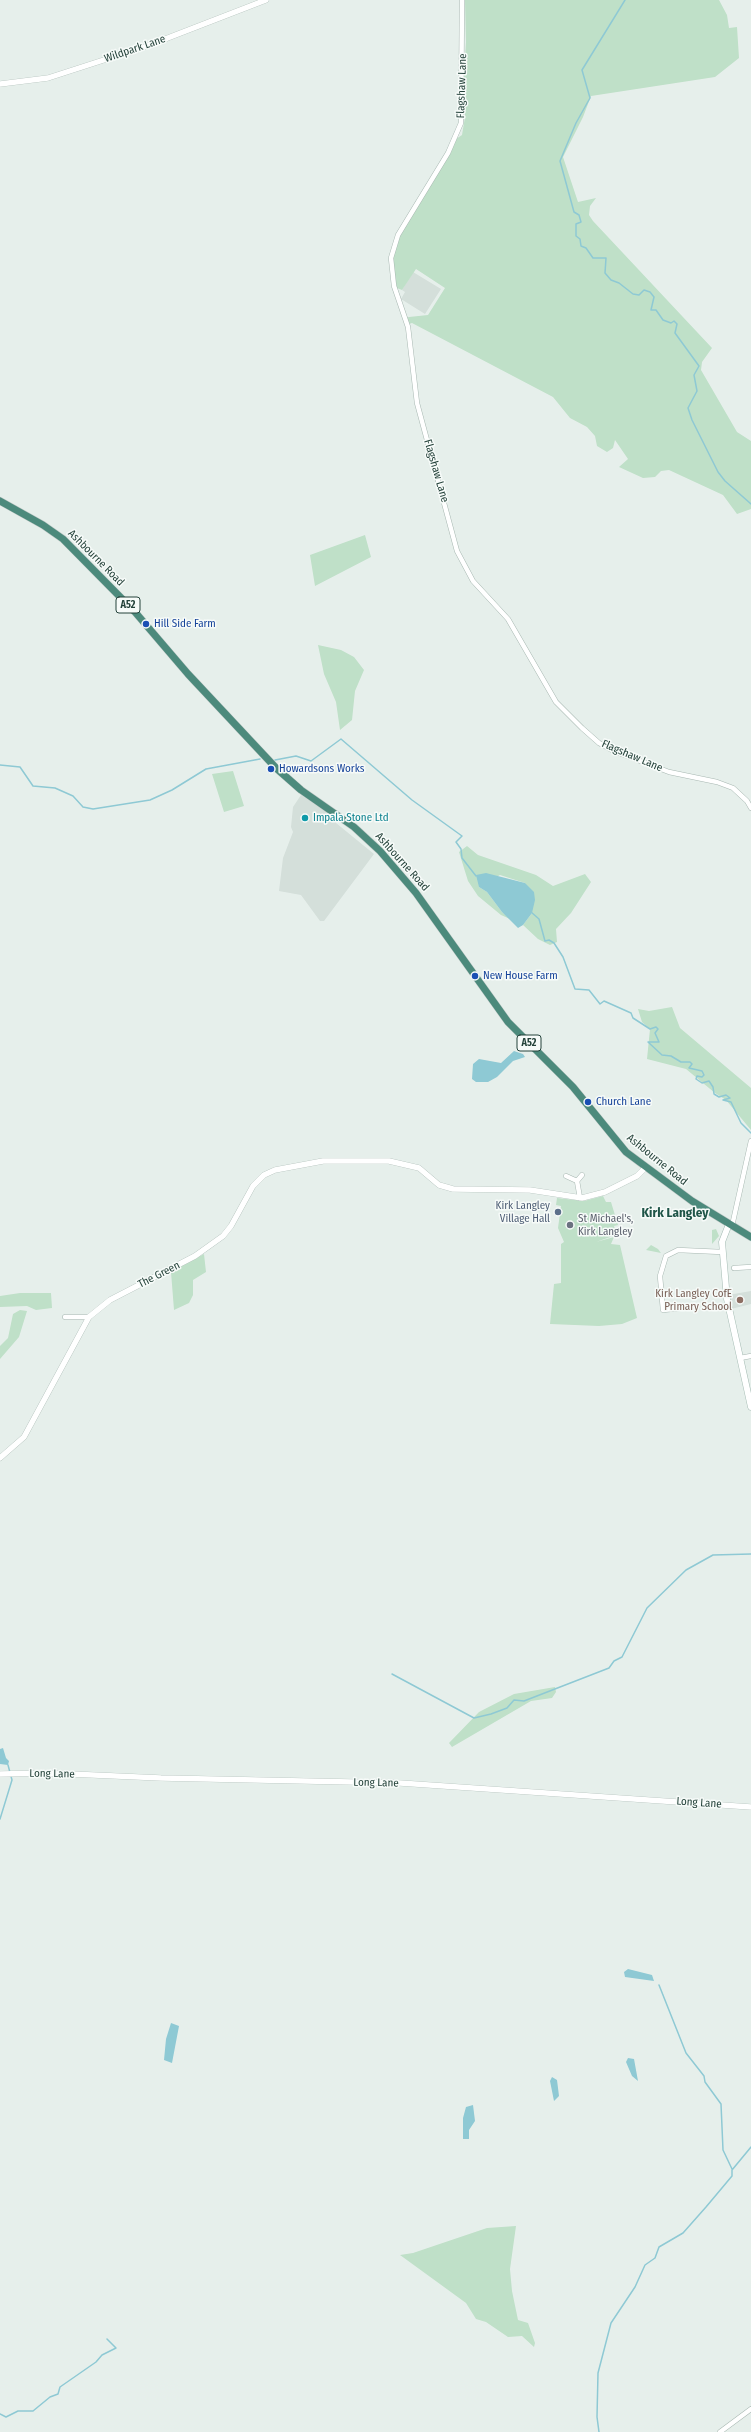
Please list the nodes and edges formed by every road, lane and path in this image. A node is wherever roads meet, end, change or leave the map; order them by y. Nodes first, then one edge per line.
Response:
1 (266, 0) edge
2 (462, 0) edge
3 (0, 84) edge
4 (0, 501) edge
5 (751, 808) edge
6 (751, 1141) edge
7 (646, 1167) junction
8 (582, 1175) dead end
9 (566, 1176) dead end
10 (577, 1181) junction
11 (580, 1198) junction
12 (730, 1225) junction
13 (751, 1237) edge
14 (722, 1252) junction
15 (751, 1267) edge
16 (734, 1268) dead end
17 (683, 1308) dead end
18 (89, 1317) junction
19 (65, 1318) dead end
20 (751, 1356) edge
21 (740, 1358) junction
22 (751, 1408) edge
23 (0, 1458) edge
24 (0, 1774) edge
25 (751, 1807) edge
26 (751, 2409) edge
27 (720, 2432) edge

1 - 3 street, Wildpark Lane
2 - 5 street, Flagshaw Lane
4 - 7 highway, Ashbourne Road / A52
6 - 12 street
7 - 11 street
7 - 12 highway, Ashbourne Road / A52
8 - 10 street
9 - 10 street
10 - 11 street
11 - 18 street, The Green
12 - 13 highway, Ashbourne Road / A52
12 - 14 main road
14 - 17 street
14 - 21 main road
15 - 16 street
18 - 19 street
18 - 23 street, The Green
20 - 21 street
21 - 22 main road
24 - 25 street, Long Lane
26 - 27 street

